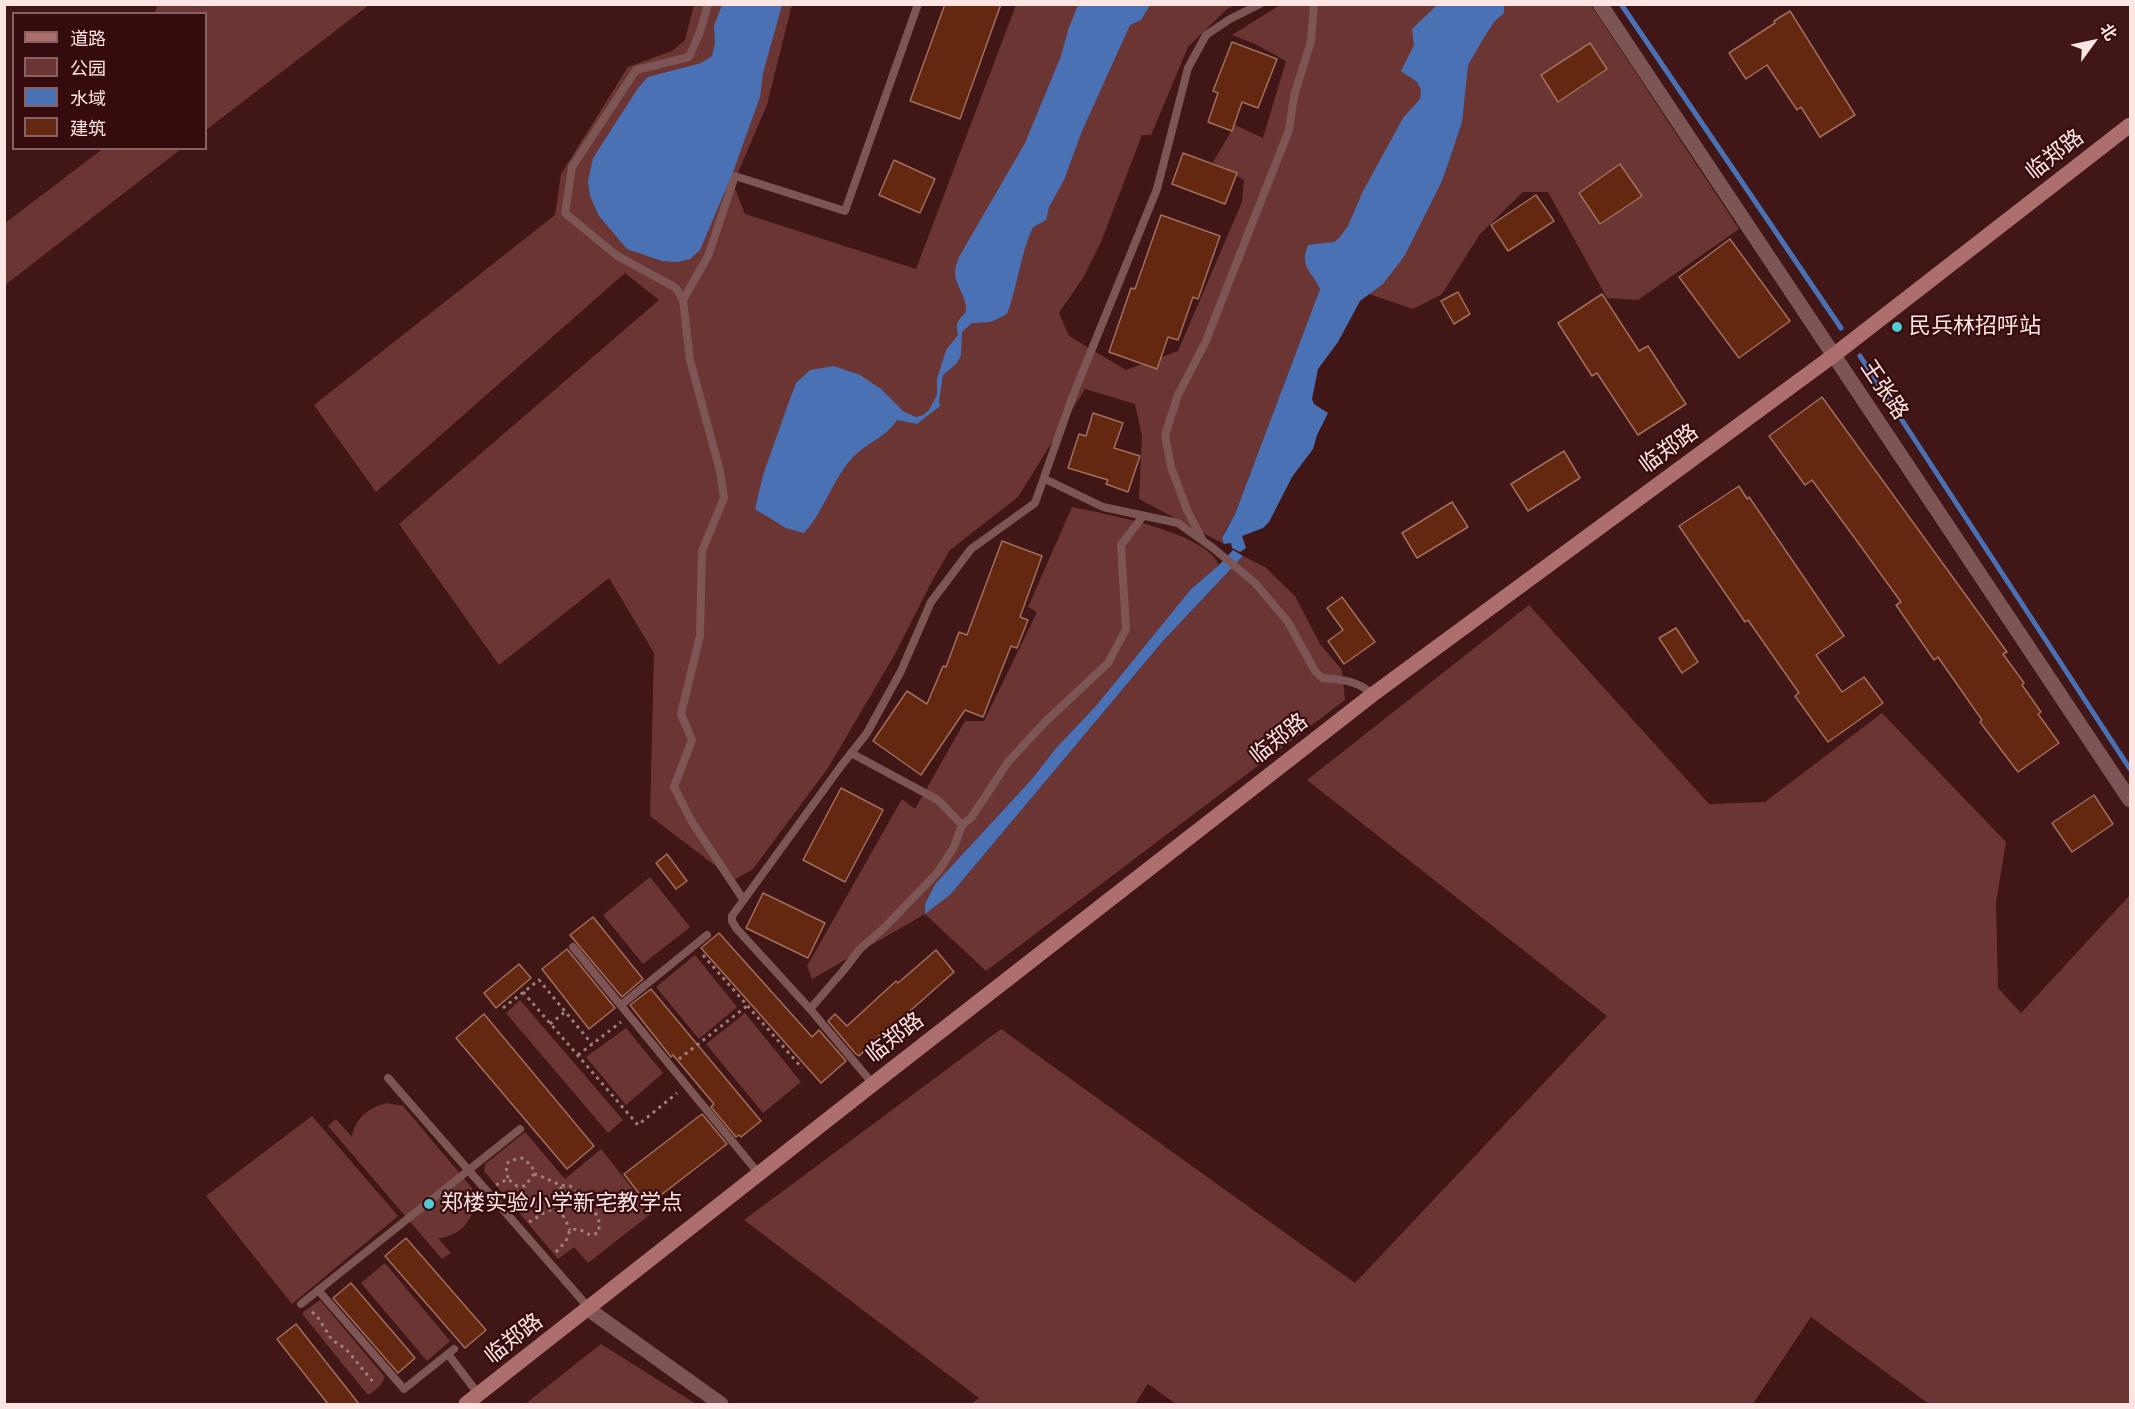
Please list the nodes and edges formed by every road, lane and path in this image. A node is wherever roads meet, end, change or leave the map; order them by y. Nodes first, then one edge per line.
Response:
1 (708, 4) edge
2 (918, 4) edge
3 (1260, 4) edge
4 (1314, 4) edge
5 (1600, 4) edge
6 (2130, 125) edge
7 (683, 300) junction
8 (1834, 355) junction
9 (1045, 479) junction
10 (1143, 516) junction
11 (1203, 541) junction
12 (1372, 695) junction
13 (851, 753) junction
14 (2130, 800) edge
15 (962, 825) junction
16 (743, 899) junction
17 (707, 935) dead end
18 (694, 945) junction
19 (573, 947) dead end
20 (523, 992) junction
21 (621, 1005) junction
22 (747, 1006) junction
23 (503, 1008) dead end
24 (810, 1009) junction
25 (565, 1012) junction
26 (629, 1016) junction
27 (550, 1024) junction
28 (592, 1044) junction
29 (578, 1056) junction
30 (670, 1066) junction
31 (802, 1068) dead end
32 (388, 1078) dead end
33 (873, 1084) junction
34 (686, 1085) junction
35 (520, 1129) dead end
36 (468, 1170) junction
37 (534, 1174) junction
38 (759, 1174) junction
39 (508, 1179) junction
40 (562, 1187) junction
41 (487, 1191) junction
42 (562, 1214) junction
43 (520, 1229) junction
44 (570, 1230) junction
45 (548, 1260) junction
46 (318, 1290) junction
47 (301, 1304) joint
48 (589, 1308) junction
49 (374, 1383) dead end
50 (472, 1400) edge
51 (721, 1404) edge

1 - 7 lane
2 - 7 lane
3 - 9 lane
4 - 11 lane
5 - 8 street, 王张路
6 - 8 main road, 临郑路
7 - 16 lane
8 - 12 main road, 临郑路
8 - 14 street, 王张路
9 - 10 lane
9 - 13 lane
10 - 11 lane
10 - 15 lane
11 - 12 lane
12 - 33 main road, 临郑路
13 - 15 lane
13 - 16 lane
15 - 24 lane
16 - 24 lane
17 - 18 lane
18 - 21 lane
18 - 22 path
19 - 21 lane
20 - 23 path
20 - 25 path
20 - 27 path
21 - 26 lane
22 - 30 path
22 - 31 path
24 - 33 lane
25 - 27 path
25 - 28 path
26 - 28 path
26 - 30 lane
27 - 29 path
28 - 29 path
29 - 34 path
30 - 34 lane
32 - 36 lane
33 - 38 main road, 临郑路
34 - 38 lane
35 - 36 lane
36 - 41 lane
36 - 46 lane
37 - 39 path
37 - 39 path
37 - 40 path
38 - 48 main road, 临郑路
39 - 41 path
40 - 42 path
40 - 44 path
41 - 43 lane
42 - 43 path
42 - 44 path
43 - 45 lane
44 - 45 path
45 - 48 lane
46 - 47 lane
46 - 50 lane
47 - 49 path
48 - 50 main road, 临郑路
48 - 51 street

